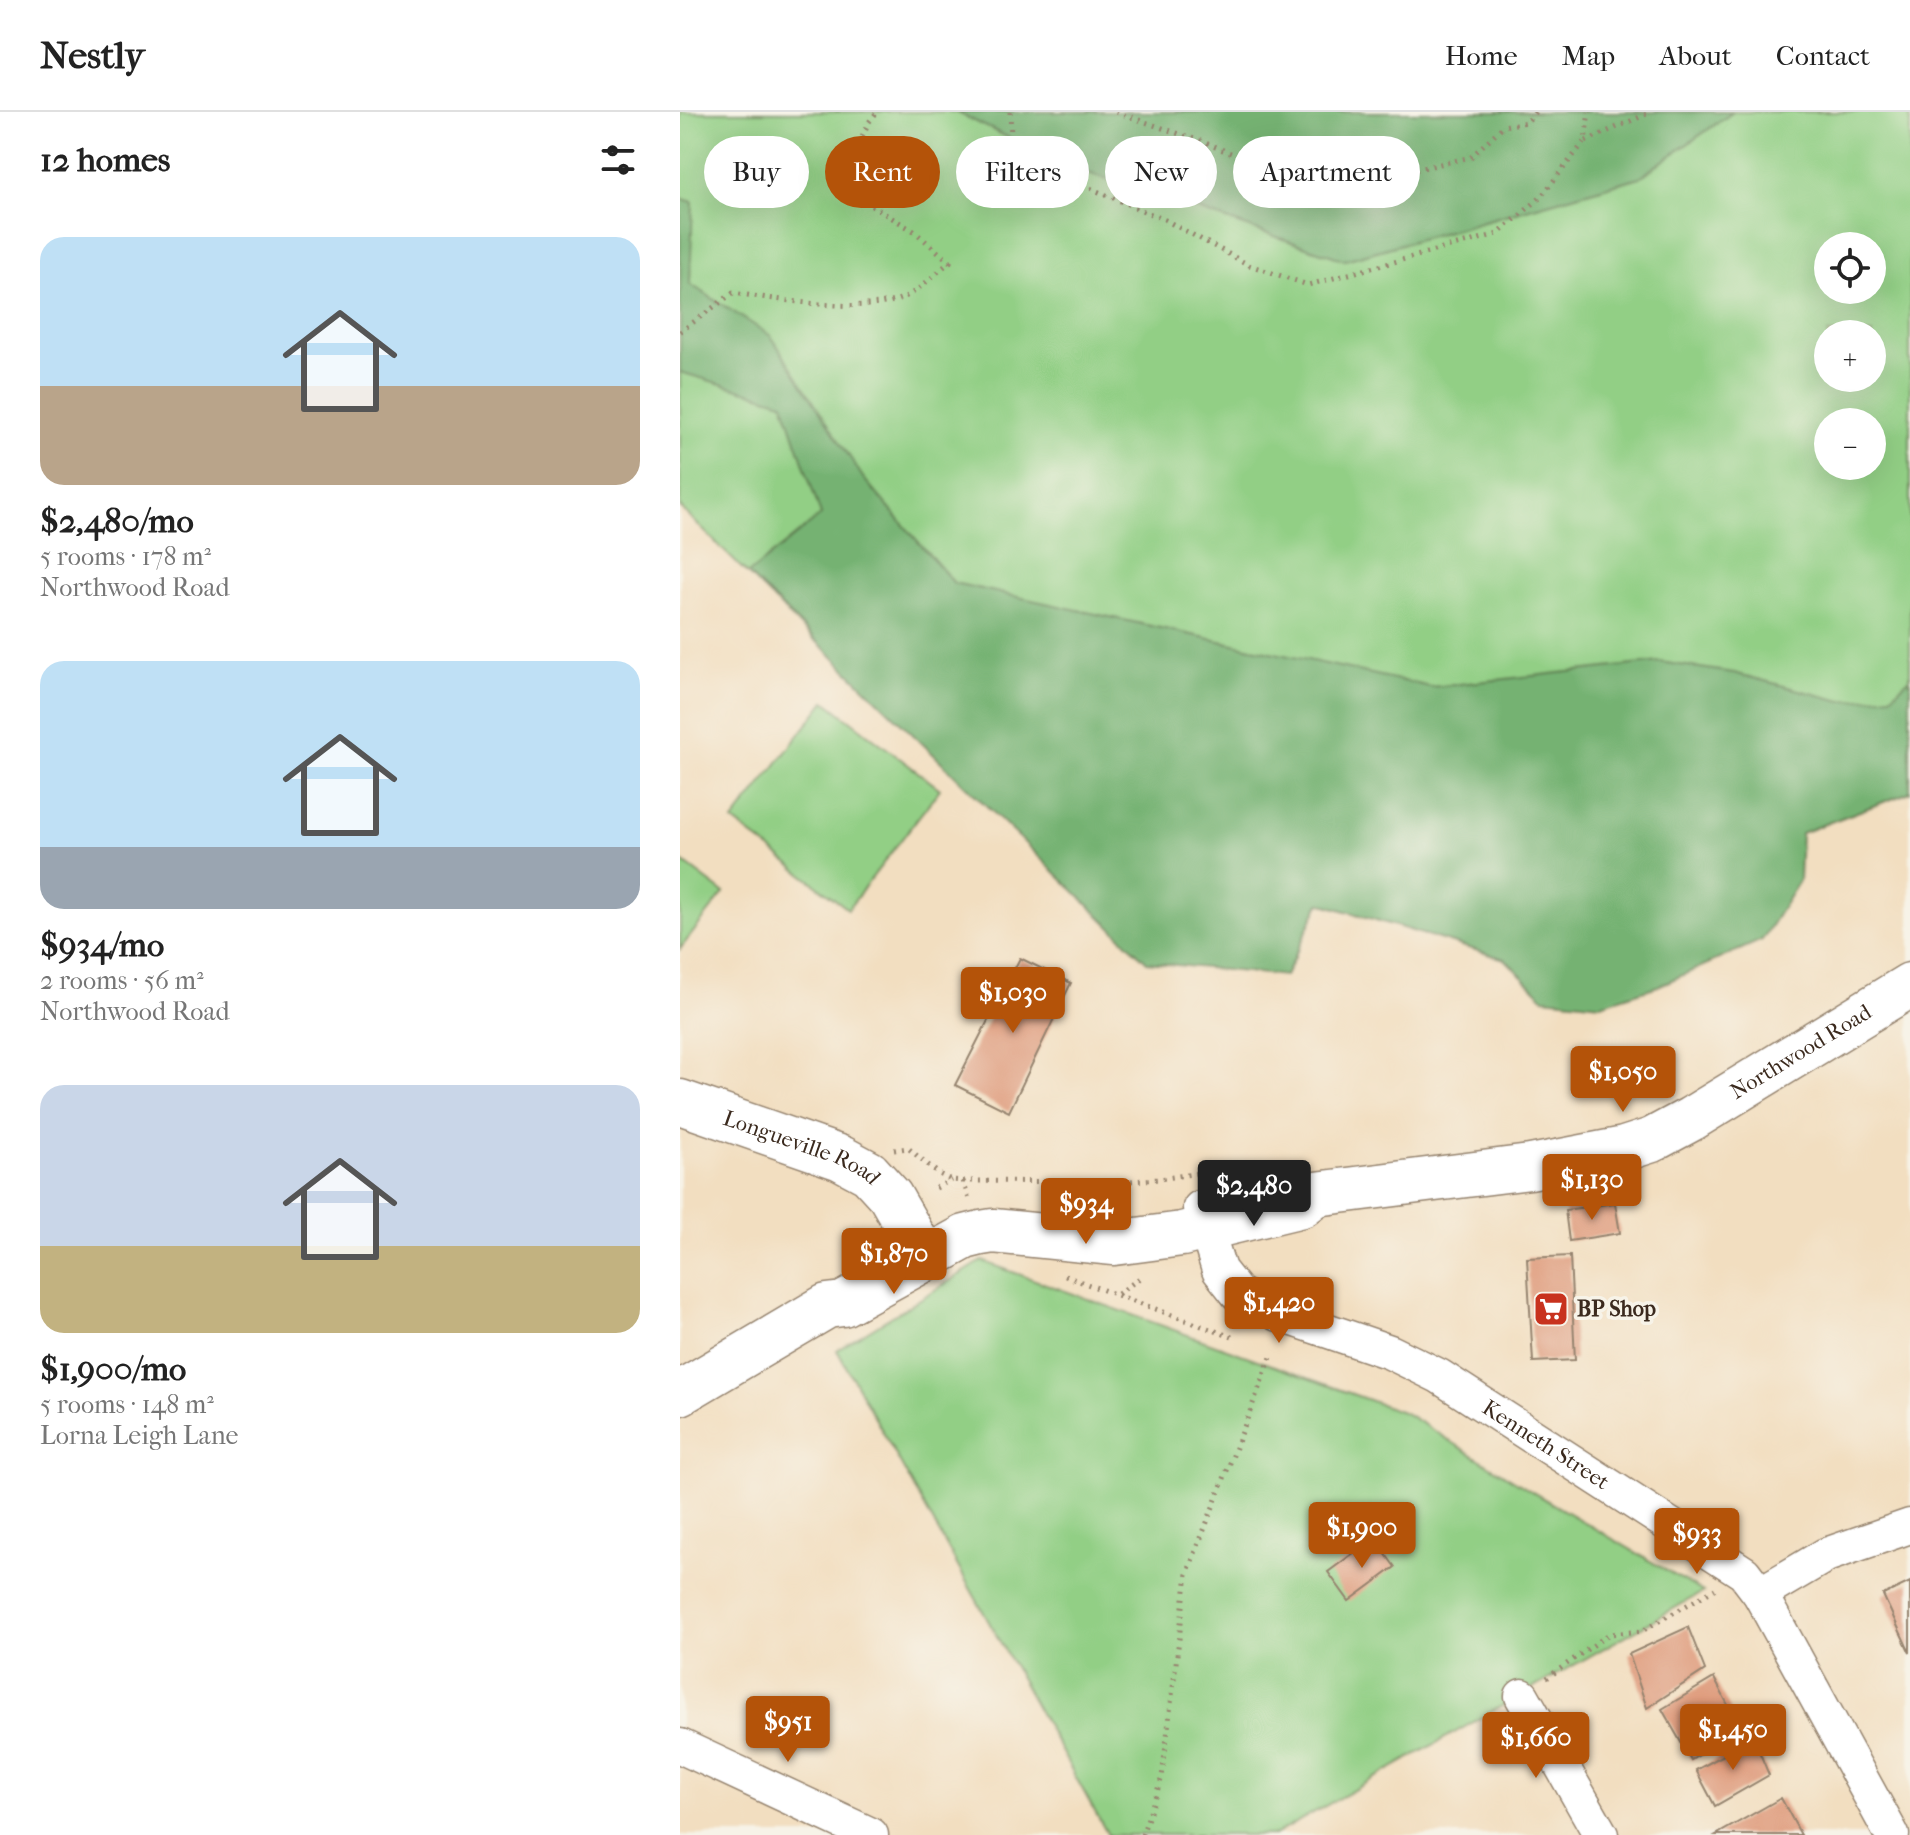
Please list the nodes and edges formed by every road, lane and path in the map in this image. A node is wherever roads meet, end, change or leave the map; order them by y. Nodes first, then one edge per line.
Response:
1 (877, 112) edge
2 (1010, 112) edge
3 (1116, 112) edge
4 (1535, 112) edge
5 (1589, 112) edge
6 (1651, 112) edge
7 (1585, 141) junction
8 (680, 332) edge
9 (1901, 1001) edge
10 (680, 1102) edge
11 (893, 1150) dead end
12 (951, 1180) junction
13 (1257, 1180) dead end
14 (963, 1181) junction
15 (936, 1188) dead end
16 (967, 1193) dead end
17 (1202, 1218) junction
18 (921, 1250) junction
19 (1058, 1274) dead end
20 (1151, 1274) dead end
21 (1118, 1294) junction
22 (1232, 1337) dead end
23 (1273, 1352) dead end
24 (680, 1393) edge
25 (1910, 1526) edge
26 (1752, 1583) junction
27 (1522, 1696) joint
28 (680, 1746) edge
29 (871, 1835) edge
30 (1142, 1835) edge
31 (1601, 1835) edge
32 (1892, 1835) edge

1 - 8 path
2 - 7 path
3 - 4 path
5 - 7 path
6 - 7 path
9 - 17 main road, Northwood Road
10 - 18 main road, Longueville Road
11 - 12 path
12 - 14 path
12 - 15 path
13 - 14 path
14 - 16 path
17 - 18 main road, Northwood Road
17 - 26 street, Kenneth Street
18 - 24 main road, Northwood Road
19 - 21 path
20 - 21 path
21 - 22 path
23 - 30 path
25 - 26 street
26 - 27 path
26 - 32 street, Kenneth Street
27 - 31 street
28 - 29 street

